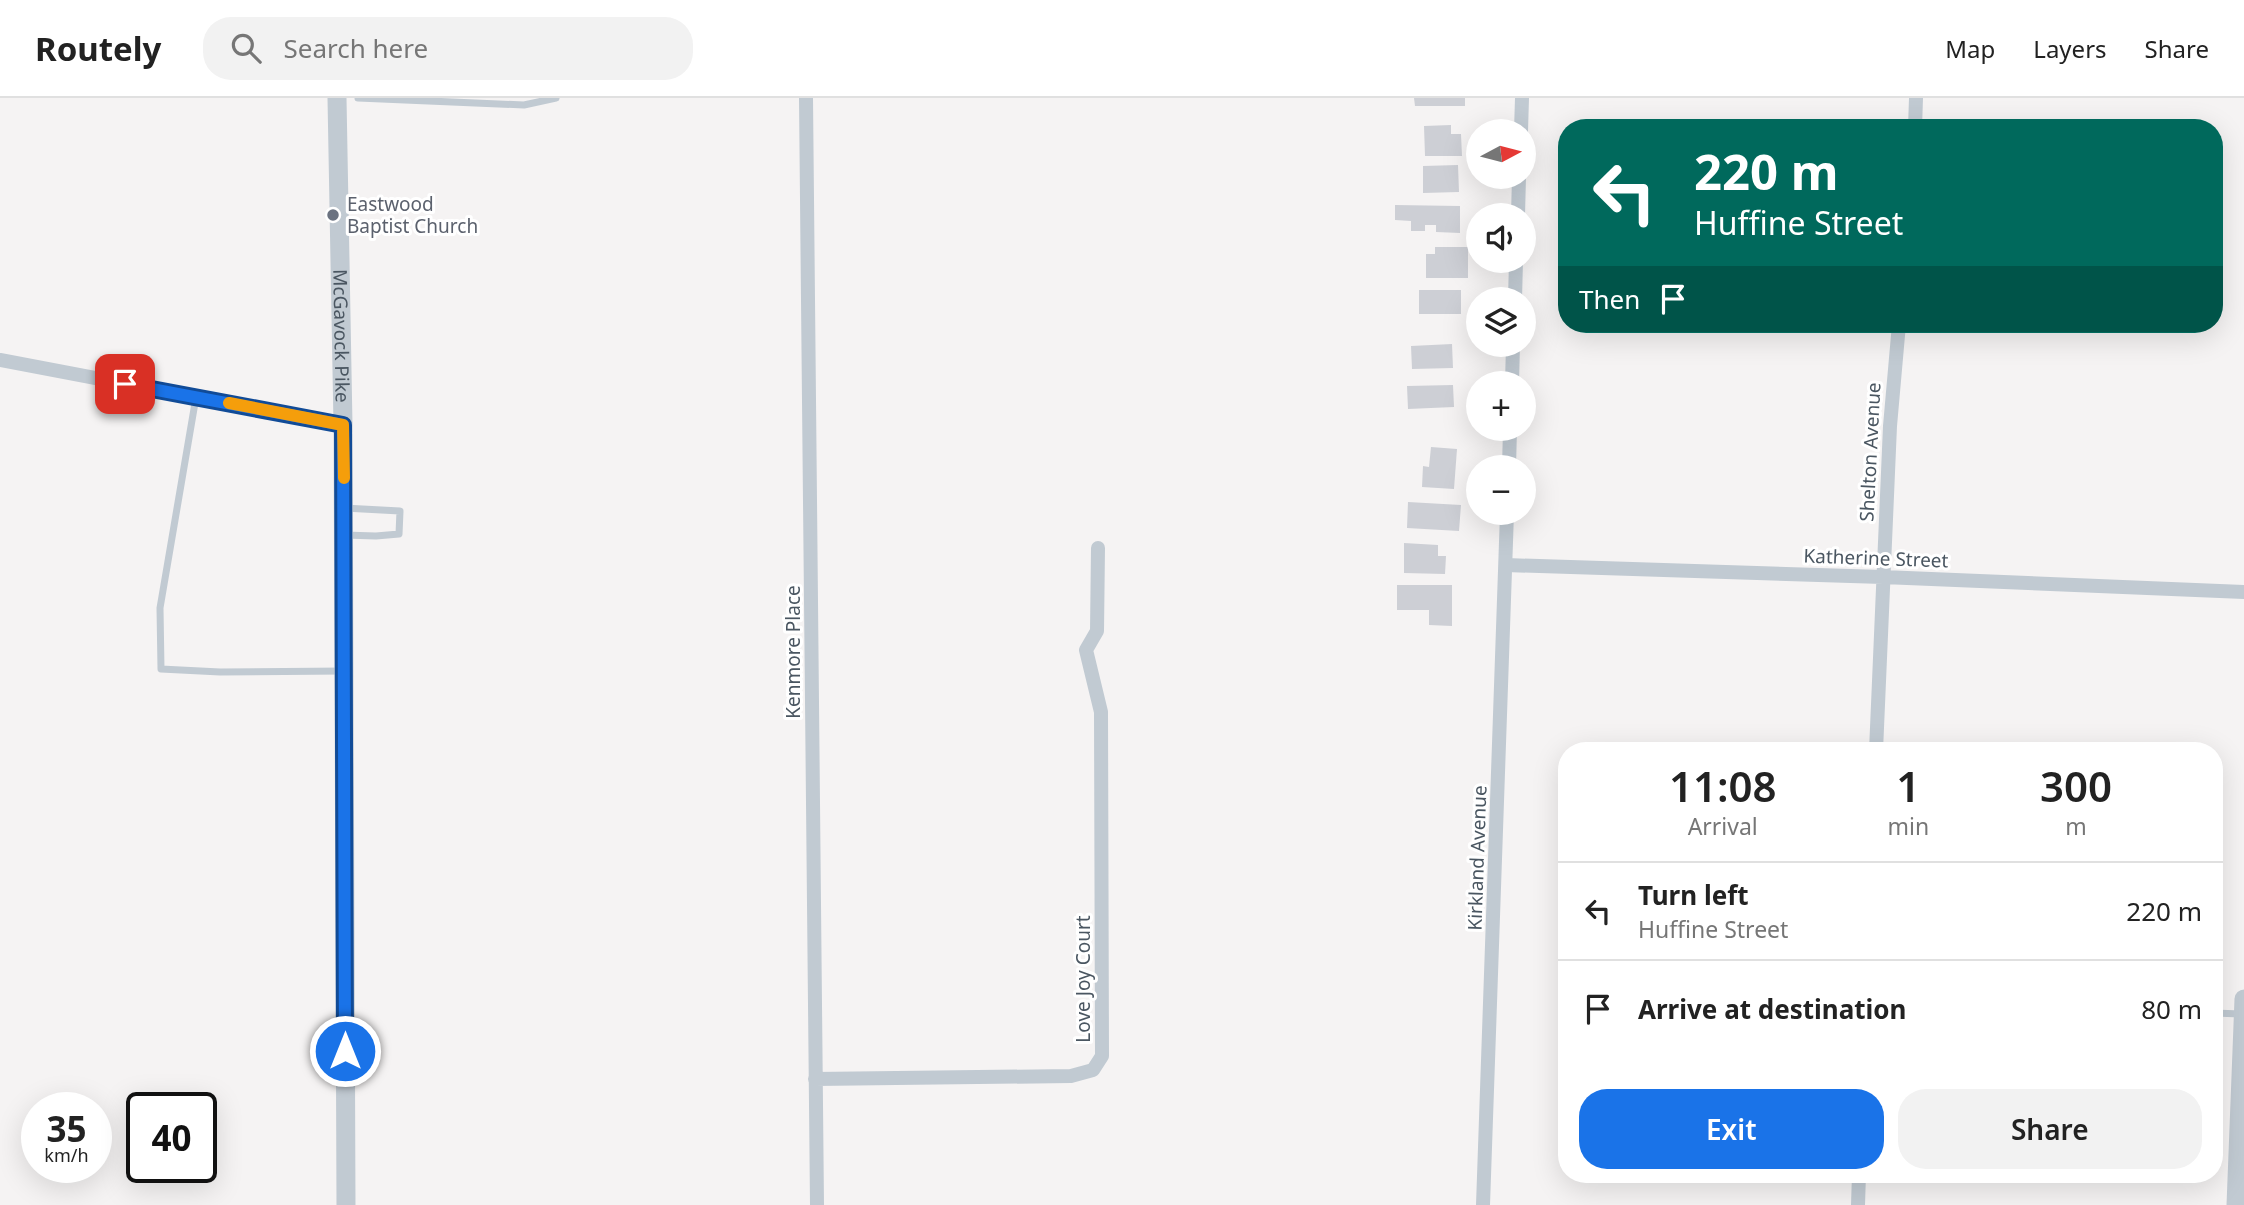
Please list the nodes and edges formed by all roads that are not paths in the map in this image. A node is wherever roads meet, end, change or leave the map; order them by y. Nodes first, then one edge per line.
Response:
1 (337, 98) edge
2 (358, 98) edge
3 (556, 98) edge
4 (806, 98) edge
5 (1522, 98) edge
6 (1916, 98) edge
7 (1521, 119) edge
8 (1915, 119) edge
9 (1898, 333) edge
10 (0, 360) edge
11 (196, 397) junction
12 (343, 425) junction
13 (344, 508) junction
14 (1507, 525) edge
15 (344, 535) junction
16 (1098, 548) dead end
17 (1506, 565) junction
18 (1883, 577) junction
19 (2244, 592) edge
20 (344, 671) junction
21 (1876, 742) edge
22 (2244, 999) edge
23 (2223, 1013) edge
24 (2244, 1014) edge
25 (815, 1079) junction
26 (1859, 1183) edge
27 (346, 1205) edge
28 (817, 1205) edge
29 (1483, 1205) edge
30 (1858, 1205) edge
31 (2236, 1205) edge

1 - 12 street, McGavock Pike
2 - 3 lane
4 - 25 street, Kenmore Place
5 - 7 street
6 - 8 street
9 - 18 street, Shelton Avenue
10 - 11 street
11 - 12 street
11 - 20 lane
12 - 13 street, McGavock Pike
13 - 15 street, McGavock Pike
13 - 15 lane
14 - 17 street, Kirkland Avenue
15 - 20 street, McGavock Pike
16 - 25 street, Love Joy Court
17 - 18 street, Katherine Street
17 - 29 street, Kirkland Avenue
18 - 19 street, Katherine Street
18 - 21 street, Shelton Avenue
20 - 27 street, McGavock Pike
22 - 24 street
23 - 24 lane
24 - 31 street
25 - 28 street, Kenmore Place
26 - 30 street

